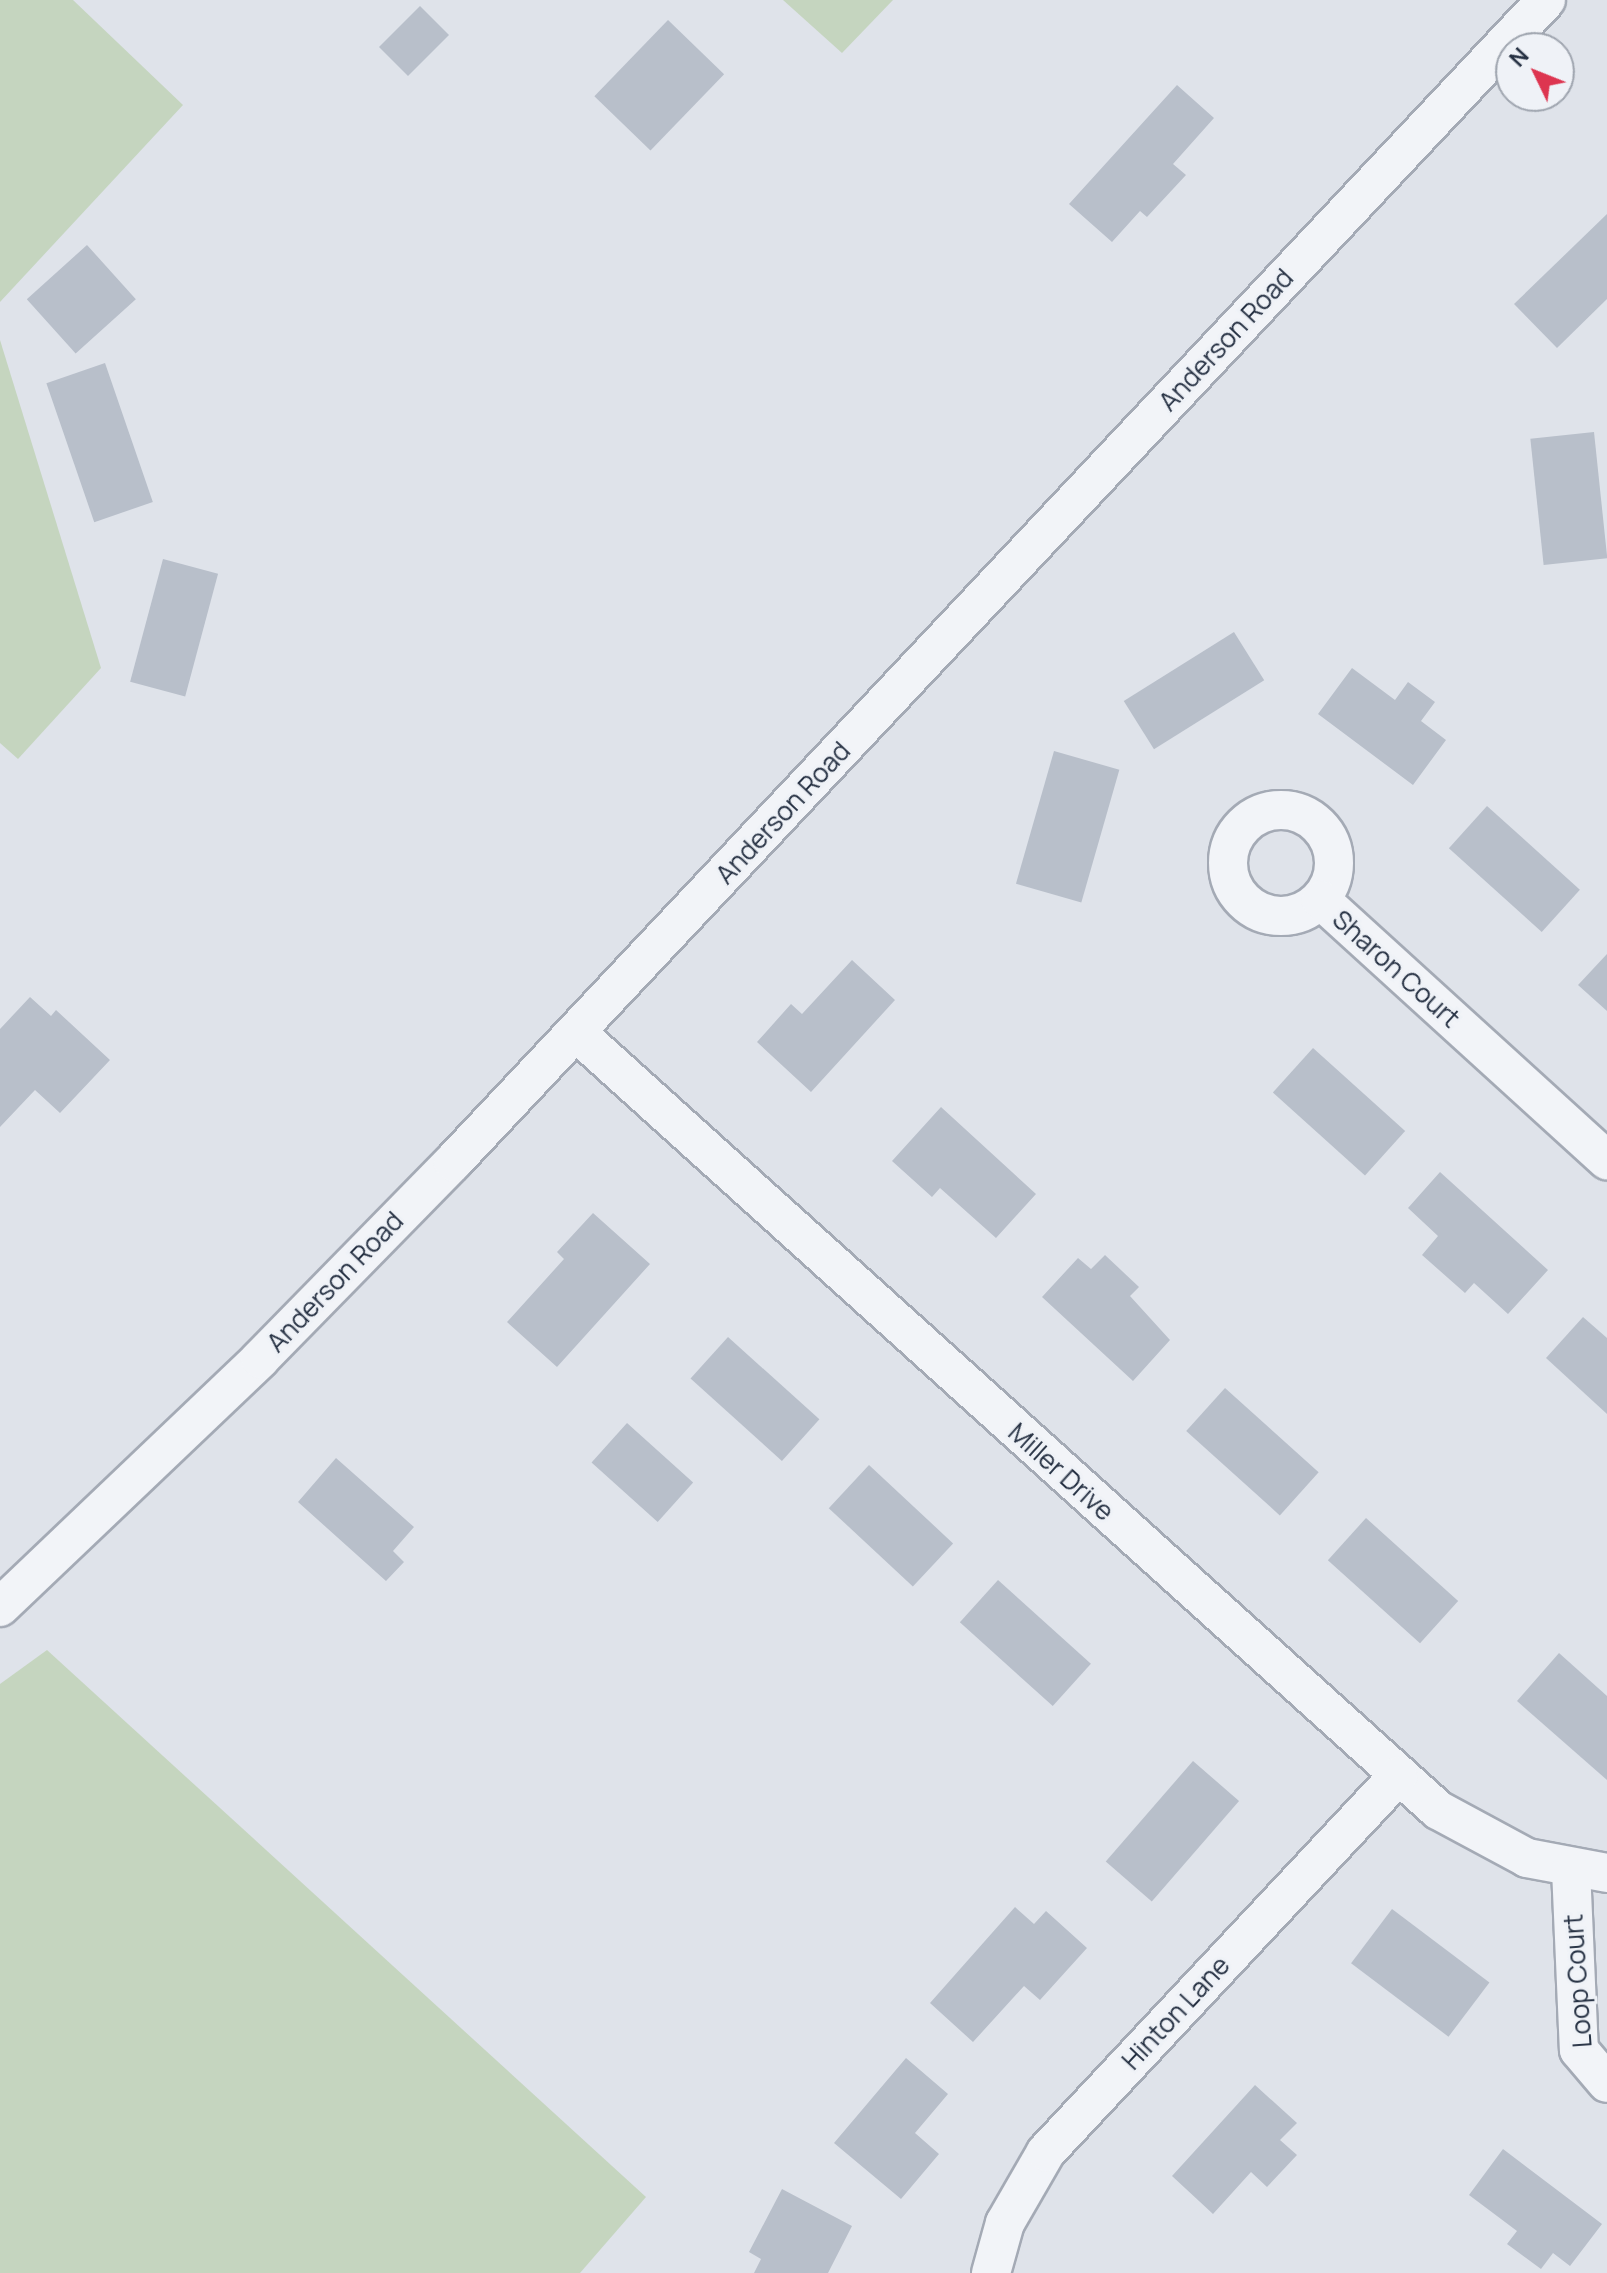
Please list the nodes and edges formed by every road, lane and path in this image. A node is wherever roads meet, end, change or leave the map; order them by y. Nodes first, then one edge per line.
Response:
1 (1546, 0) edge
2 (1321, 900) junction
3 (577, 1033) junction
4 (1607, 1160) edge
5 (0, 1607) edge
6 (1398, 1776) junction
7 (1589, 1871) edge
8 (1607, 2083) edge
9 (991, 2273) edge

1 - 3 street, Anderson Road
2 - 2 street, Sharon Court
2 - 4 street, Sharon Court
3 - 5 street, Anderson Road
3 - 6 street, Miller Drive
6 - 7 street, Miller Drive
6 - 9 street, Hinton Lane
7 - 8 street, Loop Court

